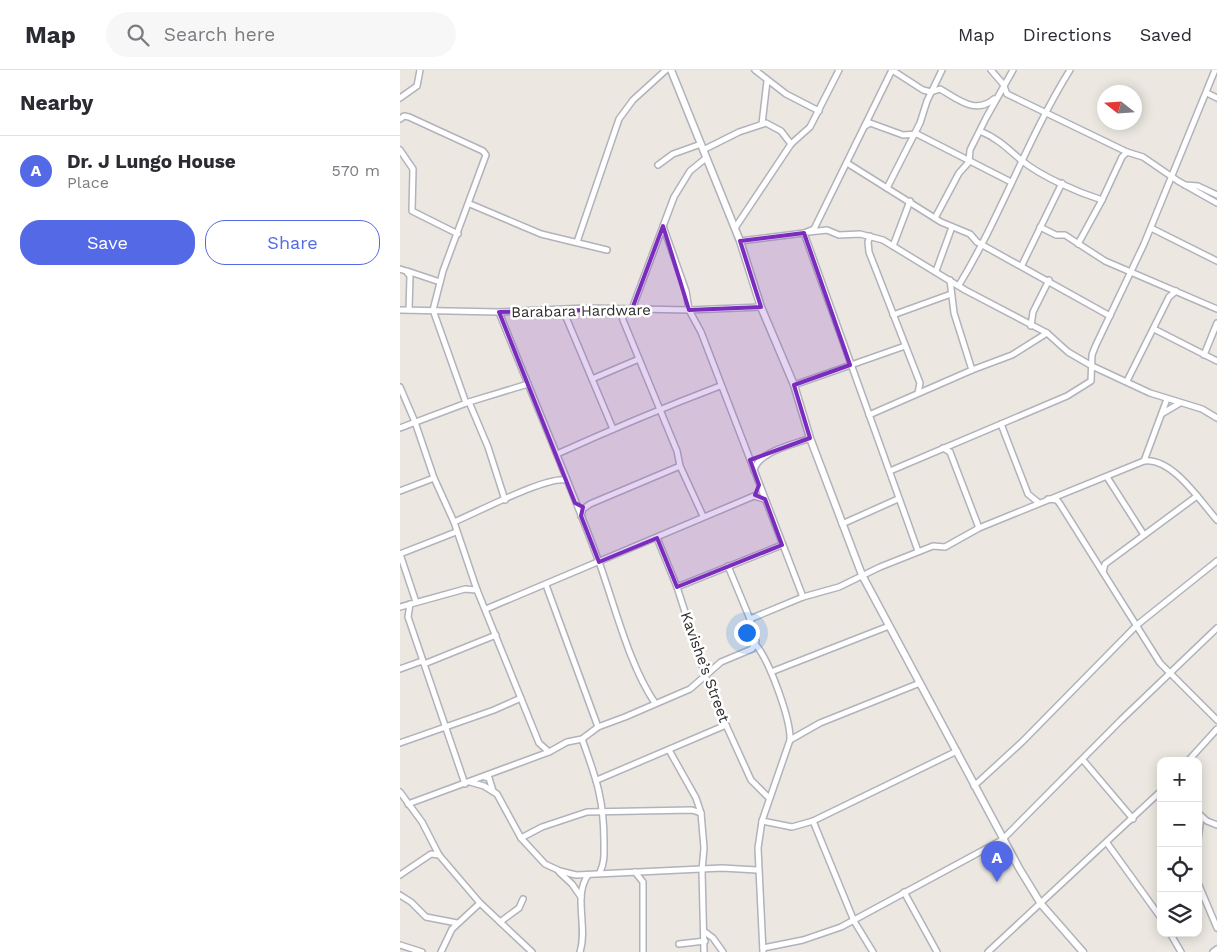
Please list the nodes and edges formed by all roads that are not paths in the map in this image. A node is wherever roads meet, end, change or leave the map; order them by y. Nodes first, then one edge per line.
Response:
1 (420, 70) edge
2 (666, 70) edge
3 (671, 70) edge
4 (755, 70) edge
5 (839, 70) edge
6 (892, 70) edge
7 (942, 70) edge
8 (991, 70) edge
9 (1013, 70) edge
10 (1070, 70) edge
11 (1215, 70) edge
12 (767, 81) junction
13 (1003, 84) junction
14 (931, 92) junction
15 (1207, 93) junction
16 (996, 97) junction
17 (400, 98) edge
18 (1217, 98) edge
19 (818, 112) junction
20 (1045, 112) junction
21 (400, 119) edge
22 (762, 124) junction
23 (865, 126) junction
24 (980, 131) junction
25 (914, 134) junction
26 (791, 144) junction
27 (702, 147) junction
28 (400, 150) edge
29 (1127, 152) junction
30 (706, 158) junction
31 (1021, 160) junction
32 (969, 162) junction
33 (847, 163) junction
34 (658, 165) dead end
35 (1171, 176) junction
36 (1011, 182) junction
37 (1062, 183) junction
38 (887, 188) junction
39 (1216, 199) edge
40 (1102, 200) junction
41 (910, 202) junction
42 (470, 204) junction
43 (935, 218) junction
44 (663, 226) junction
45 (952, 227) junction
46 (1040, 227) junction
47 (735, 228) junction
48 (1150, 228) junction
49 (806, 233) junction
50 (458, 234) junction
51 (870, 236) junction
52 (740, 241) junction
53 (577, 242) junction
54 (981, 244) junction
55 (1078, 244) junction
56 (893, 246) junction
57 (607, 250) dead end
58 (1217, 261) edge
59 (1022, 265) junction
60 (400, 269) edge
61 (406, 271) junction
62 (936, 271) junction
63 (1132, 272) junction
64 (950, 280) junction
65 (1049, 280) junction
66 (440, 282) junction
67 (958, 285) junction
68 (1167, 286) junction
69 (1176, 291) junction
70 (951, 294) junction
71 (1170, 294) junction
72 (761, 307) junction
73 (623, 309) junction
74 (632, 309) junction
75 (1217, 309) edge
76 (400, 310) edge
77 (409, 310) junction
78 (434, 310) junction
79 (563, 310) junction
80 (689, 310) junction
81 (499, 312) junction
82 (893, 315) junction
83 (1110, 316) junction
84 (1217, 324) edge
85 (1031, 326) junction
86 (1154, 329) junction
87 (1047, 333) junction
88 (905, 346) junction
89 (1204, 355) junction
90 (639, 359) junction
91 (1217, 361) edge
92 (850, 366) junction
93 (1092, 366) junction
94 (972, 370) junction
95 (1105, 372) junction
96 (1092, 376) junction
97 (592, 379) junction
98 (1127, 381) junction
99 (920, 383) junction
100 (528, 384) junction
101 (794, 385) junction
102 (720, 386) junction
103 (400, 387) edge
104 (932, 388) junction
105 (918, 393) junction
106 (1167, 399) junction
107 (468, 403) junction
108 (1180, 403) junction
109 (1217, 410) edge
110 (660, 412) junction
111 (1162, 413) junction
112 (869, 415) junction
113 (1215, 417) edge
114 (415, 422) junction
115 (1001, 424) junction
116 (400, 428) edge
117 (613, 428) junction
118 (810, 438) junction
119 (943, 448) junction
120 (1148, 453) junction
121 (557, 454) junction
122 (747, 454) junction
123 (763, 456) junction
124 (1153, 459) junction
125 (1144, 461) junction
126 (680, 466) junction
127 (561, 467) junction
128 (754, 470) junction
129 (890, 471) junction
130 (1107, 477) junction
131 (434, 478) junction
132 (553, 480) junction
133 (566, 480) junction
134 (759, 485) junction
135 (400, 491) edge
136 (754, 496) junction
137 (1196, 496) junction
138 (898, 499) junction
139 (1048, 499) junction
140 (505, 500) junction
141 (764, 500) junction
142 (575, 503) junction
143 (1039, 503) junction
144 (585, 506) junction
145 (581, 516) junction
146 (704, 516) junction
147 (1217, 520) edge
148 (454, 522) junction
149 (842, 524) junction
150 (979, 528) junction
151 (456, 532) junction
152 (1144, 535) junction
153 (657, 538) junction
154 (782, 545) junction
155 (918, 551) junction
156 (400, 554) edge
157 (1217, 561) edge
158 (599, 562) junction
159 (1098, 564) junction
160 (1105, 564) junction
161 (728, 566) junction
162 (1103, 572) junction
163 (862, 576) junction
164 (546, 585) junction
165 (677, 587) junction
166 (477, 590) junction
167 (803, 597) junction
168 (413, 603) junction
169 (400, 607) edge
170 (486, 609) junction
171 (750, 619) junction
172 (1137, 625) junction
173 (889, 626) junction
174 (1217, 628) edge
175 (496, 635) junction
176 (755, 644) junction
177 (423, 662) junction
178 (400, 669) edge
179 (770, 672) junction
180 (1170, 674) junction
181 (706, 676) junction
182 (700, 682) junction
183 (920, 683) junction
184 (708, 684) junction
185 (521, 698) junction
186 (654, 703) junction
187 (1217, 720) edge
188 (726, 725) junction
189 (598, 727) junction
190 (445, 728) junction
191 (791, 728) junction
192 (1217, 728) edge
193 (801, 733) junction
194 (582, 739) junction
195 (790, 740) junction
196 (400, 743) edge
197 (669, 750) junction
198 (956, 751) junction
199 (549, 752) junction
200 (1192, 757) edge
201 (1082, 760) junction
202 (485, 777) junction
203 (597, 780) junction
204 (467, 783) junction
205 (974, 786) junction
206 (773, 787) junction
207 (494, 791) junction
208 (762, 791) junction
209 (400, 792) edge
210 (1157, 795) edge
211 (769, 798) junction
212 (408, 804) junction
213 (604, 811) junction
214 (701, 813) junction
215 (1202, 816) edge
216 (1133, 819) junction
217 (762, 821) junction
218 (814, 821) junction
219 (1217, 825) edge
220 (521, 838) junction
221 (1002, 840) junction
222 (1106, 843) junction
223 (435, 847) junction
224 (432, 854) junction
225 (439, 854) junction
226 (604, 865) junction
227 (555, 869) junction
228 (702, 870) junction
229 (757, 870) junction
230 (646, 871) junction
231 (600, 872) junction
232 (611, 872) junction
233 (635, 872) junction
234 (400, 875) edge
235 (576, 875) junction
236 (588, 875) junction
237 (642, 878) junction
238 (582, 884) junction
239 (904, 892) junction
240 (1202, 892) edge
241 (400, 895) edge
242 (582, 897) junction
243 (523, 899) dead end
244 (480, 903) junction
245 (1041, 904) junction
246 (1157, 913) edge
247 (854, 921) junction
248 (500, 922) junction
249 (458, 923) junction
250 (1217, 928) edge
251 (705, 932) junction
252 (1172, 937) edge
253 (705, 942) junction
254 (679, 944) dead end
255 (400, 945) edge
256 (1217, 949) edge
257 (761, 950) edge
258 (422, 952) edge
259 (441, 952) edge
260 (532, 952) edge
261 (580, 952) edge
262 (643, 952) edge
263 (704, 952) edge
264 (723, 952) edge
265 (873, 952) edge
266 (937, 952) edge
267 (988, 952) edge
268 (1084, 952) edge
269 (1181, 952) edge
270 (1213, 952) edge

1 - 17 street
2 - 53 street
3 - 27 street
4 - 12 street
5 - 19 street
6 - 14 street
6 - 23 street
7 - 14 street
8 - 13 street
9 - 13 street
10 - 20 street
11 - 15 street
12 - 19 street
12 - 22 street
13 - 16 street
13 - 20 street
14 - 16 street
14 - 25 street
15 - 18 street
15 - 35 street
16 - 24 street
19 - 26 street
20 - 29 street
20 - 31 street
21 - 42 street
22 - 26 street
22 - 27 street
23 - 25 street
23 - 33 street
24 - 31 street
24 - 32 street
25 - 32 street
25 - 38 street
26 - 47 street
27 - 30 street
27 - 34 street
28 - 50 street
29 - 35 street
29 - 40 street
30 - 44 street
30 - 47 street
31 - 36 street
31 - 37 street
32 - 36 street
32 - 43 street
33 - 38 street
33 - 49 street
35 - 39 street
35 - 48 street
36 - 54 street
37 - 40 street
37 - 46 street
38 - 41 street
40 - 55 street
41 - 43 street
41 - 56 street
42 - 50 street
42 - 53 street
43 - 45 street
44 - 74 street
44 - 80 street
45 - 54 street
45 - 62 street
46 - 55 street
46 - 59 street
47 - 52 street
48 - 58 street
48 - 63 street
49 - 51 street
49 - 52 street
49 - 92 street
50 - 66 street
51 - 56 street
51 - 82 street
52 - 72 street
53 - 57 street
54 - 59 street
54 - 67 street
55 - 63 street
56 - 62 street
59 - 65 street
60 - 61 street
61 - 66 street
61 - 77 street
62 - 64 street
63 - 68 street
63 - 83 street
64 - 67 street
64 - 70 street
65 - 83 street
65 - 85 street
66 - 78 street
67 - 85 street
68 - 69 street
68 - 71 street
69 - 71 street
69 - 75 street
70 - 82 street
70 - 94 street
71 - 86 street
72 - 80 street, Barabara Hardware
72 - 101 street
73 - 74 street, Barabara Hardware
73 - 79 street, Barabara Hardware
73 - 90 street
74 - 80 street, Barabara Hardware
76 - 77 street, Barabara Hardware
77 - 78 street, Barabara Hardware
78 - 81 street, Barabara Hardware
78 - 107 street
79 - 81 street, Barabara Hardware
79 - 97 street
80 - 102 street
81 - 100 street
82 - 88 street
83 - 93 street
84 - 89 street
85 - 87 street
86 - 89 street
86 - 98 street
87 - 93 street
87 - 94 street
88 - 92 street
88 - 99 street
89 - 91 street
90 - 97 street
90 - 110 street
92 - 101 street
92 - 112 street
93 - 95 street
93 - 96 street
94 - 104 street
95 - 96 street
95 - 98 street
96 - 115 street
97 - 117 street
98 - 106 street
99 - 104 street
99 - 105 street
100 - 107 street
100 - 121 street
101 - 118 street
102 - 110 street
102 - 122 street
103 - 114 street
104 - 105 street
105 - 112 street
106 - 108 street
106 - 111 street
107 - 114 street
107 - 140 street
108 - 111 street
108 - 113 street
109 - 113 street
110 - 117 street
110 - 126 street
111 - 120 street
112 - 129 street
114 - 116 street
114 - 131 street
115 - 119 street
115 - 143 street
117 - 121 street
118 - 123 street
118 - 149 street
119 - 129 street
119 - 150 street
120 - 124 street
120 - 125 street
121 - 127 street
122 - 123 street
122 - 128 street
123 - 128 street
124 - 125 street
124 - 137 street
125 - 130 street
126 - 144 street
126 - 146 street
127 - 132 street
127 - 133 street
128 - 134 street
129 - 138 street
130 - 139 street
130 - 152 street
131 - 135 street
131 - 148 street
132 - 133 street
132 - 140 street
133 - 142 street
134 - 136 street
134 - 141 street
136 - 141 street
136 - 146 street
137 - 147 street
137 - 152 street
138 - 149 street
138 - 155 street
139 - 143 street
139 - 159 street
140 - 148 street
141 - 154 street
142 - 144 street
142 - 145 street
143 - 150 street
144 - 145 street
145 - 158 street
146 - 153 street
148 - 151 street
149 - 163 street
150 - 155 street
151 - 156 street
151 - 166 street
152 - 160 street
153 - 158 street
153 - 165 street, Kavishe’s Street
154 - 161 street
154 - 167 street
155 - 163 street
156 - 168 street
157 - 172 street
158 - 164 street
158 - 186 street
159 - 160 street
159 - 162 street
160 - 162 street
161 - 165 street
161 - 171 street
162 - 172 street
163 - 167 street
163 - 173 street
164 - 170 street
164 - 189 street
165 - 181 street, Kavishe’s Street
166 - 168 street
166 - 170 street
167 - 171 street
168 - 169 street
168 - 177 street
170 - 175 street
171 - 176 street
172 - 180 street
172 - 205 street
173 - 179 street
173 - 183 street
174 - 180 street
175 - 177 street
175 - 185 street
176 - 179 street
176 - 181 street
177 - 178 street
177 - 190 street
179 - 191 street
180 - 187 street
180 - 201 street
181 - 182 street
181 - 184 street, Kavishe’s Street
182 - 184 street
182 - 186 street
183 - 193 street
183 - 198 street
184 - 188 street, Kavishe’s Street
185 - 190 street
185 - 199 street
186 - 189 street
188 - 197 street
188 - 208 street, Kavishe’s Street
189 - 194 street
190 - 196 street
190 - 204 street
191 - 193 street
191 - 195 street
192 - 200 street
193 - 195 street
194 - 199 street
194 - 203 street
195 - 206 street
197 - 203 street
197 - 214 street
198 - 205 street
198 - 218 street
199 - 202 street
201 - 216 street
201 - 221 street
202 - 204 street
202 - 207 street
203 - 213 street
204 - 207 street
204 - 212 street
205 - 221 street
206 - 208 street
206 - 211 street
207 - 220 street
208 - 211 street, Kavishe’s Street
209 - 212 street
210 - 216 street
211 - 217 street
212 - 223 street
213 - 214 street
213 - 220 street
213 - 226 street
214 - 228 street
215 - 219 street
216 - 222 street
217 - 218 street
217 - 229 street
218 - 247 street
220 - 227 street
221 - 239 street
221 - 245 street
222 - 245 street
222 - 246 street
223 - 224 street
223 - 225 street
224 - 225 street
224 - 234 street
225 - 244 street
226 - 231 street
226 - 232 street
227 - 235 street
227 - 242 street
228 - 229 street
228 - 230 street
228 - 251 street
229 - 257 street
230 - 233 street
230 - 237 street
231 - 232 street
231 - 236 street
232 - 233 street
233 - 237 street
235 - 236 street
235 - 238 street
236 - 238 street
237 - 262 street
238 - 242 street
239 - 247 street
239 - 266 street
240 - 250 street
241 - 249 street
242 - 261 street
243 - 248 street
244 - 248 street
244 - 249 street
245 - 267 street
245 - 268 street
247 - 257 street
247 - 265 street
248 - 260 street
249 - 259 street
251 - 253 street
251 - 264 street
252 - 269 street
253 - 254 street
253 - 263 street
255 - 258 street
256 - 270 street

